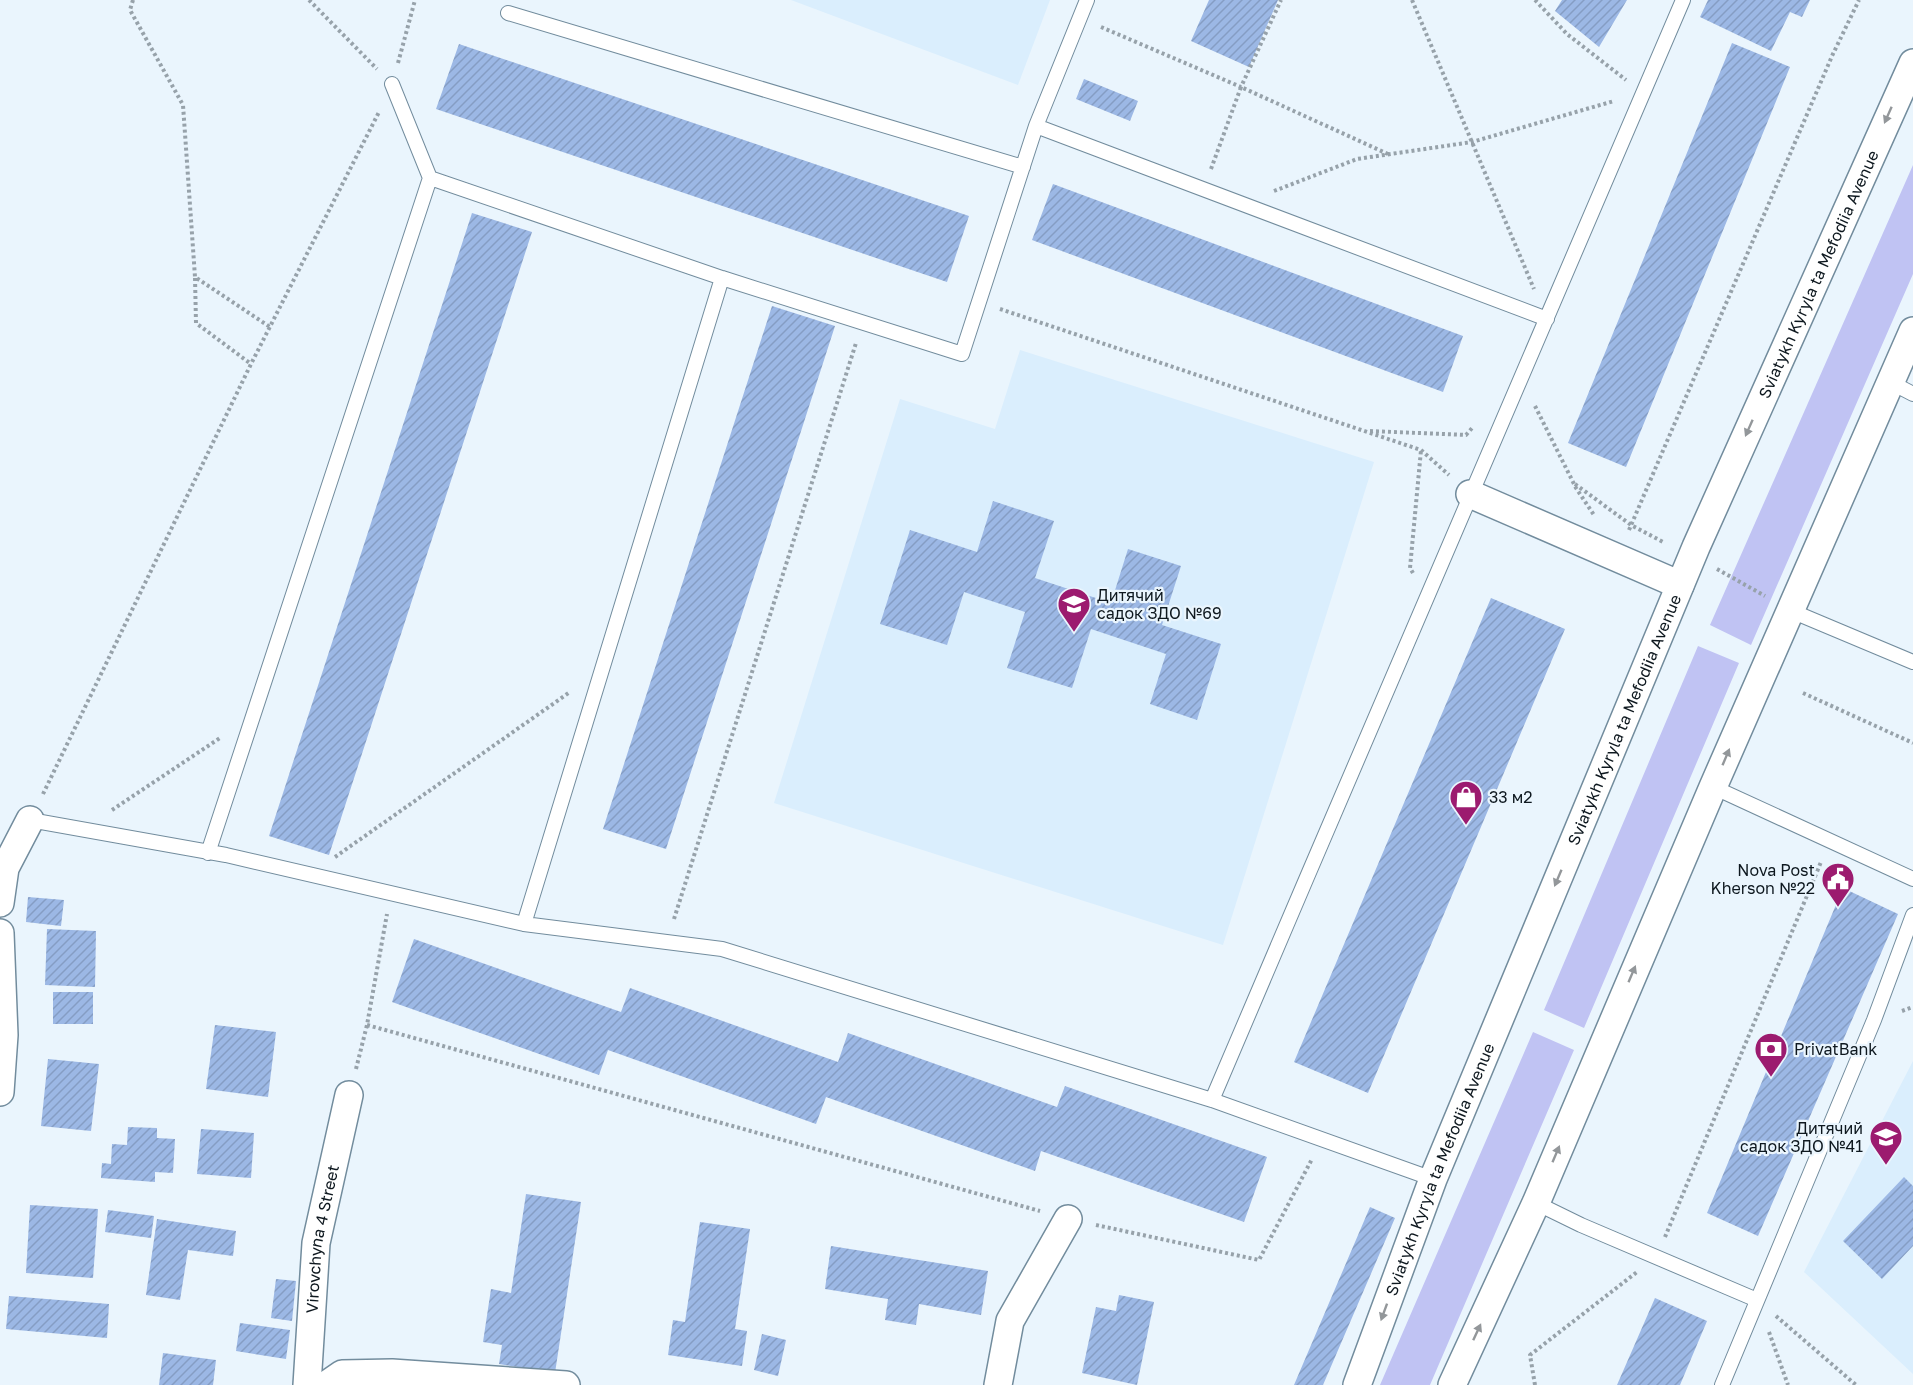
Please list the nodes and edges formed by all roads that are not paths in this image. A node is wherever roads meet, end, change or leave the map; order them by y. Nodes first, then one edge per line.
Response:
1 (1087, 0) edge
2 (1683, 0) edge
3 (508, 13) dead end
4 (1913, 63) edge
5 (392, 84) road end
6 (1036, 126) junction
7 (1023, 167) junction
8 (430, 178) junction
9 (722, 278) junction
10 (1547, 319) junction
11 (1913, 331) edge
12 (1902, 388) edge
13 (1470, 494) junction
14 (1680, 585) junction
15 (1789, 610) junction
16 (1913, 662) edge
17 (1713, 787) junction
18 (30, 820) joint
19 (208, 852) junction
20 (1913, 879) edge
21 (0, 903) edge
22 (1913, 915) edge
23 (524, 924) junction
24 (0, 933) edge
25 (0, 1092) edge
26 (349, 1095) road end
27 (1212, 1100) junction
28 (1433, 1179) junction
29 (1536, 1203) junction
30 (1068, 1219) road end
31 (1757, 1300) junction
32 (308, 1385) edge
33 (326, 1385) edge
34 (566, 1385) edge
35 (998, 1385) edge
36 (1357, 1385) edge
37 (1452, 1385) edge
38 (1722, 1385) edge

1 - 6 lane
2 - 10 lane
3 - 7 lane
4 -> 14 street, Sviatykh Kyryla ta Mefodiia Avenue
5 - 8 lane
6 - 7 lane
6 - 10 lane
7 - 9 lane
8 - 9 lane
8 - 19 lane
9 - 23 lane
10 - 13 lane
11 - 12 street
12 - 15 street
13 - 14 street
13 - 27 lane
14 -> 28 street, Sviatykh Kyryla ta Mefodiia Avenue
15 - 16 lane
17 -> 15 street
17 - 20 lane
29 -> 17 street
18 - 19 lane
18 - 21 street
19 - 23 lane
22 - 31 lane
23 - 27 lane
24 - 25 street
26 - 32 street, Virovchyna 4 Street
27 - 28 lane
28 -> 36 street, Sviatykh Kyryla ta Mefodiia Avenue
29 - 31 lane
37 -> 29 street
30 - 35 street
31 - 38 lane
33 - 34 street

